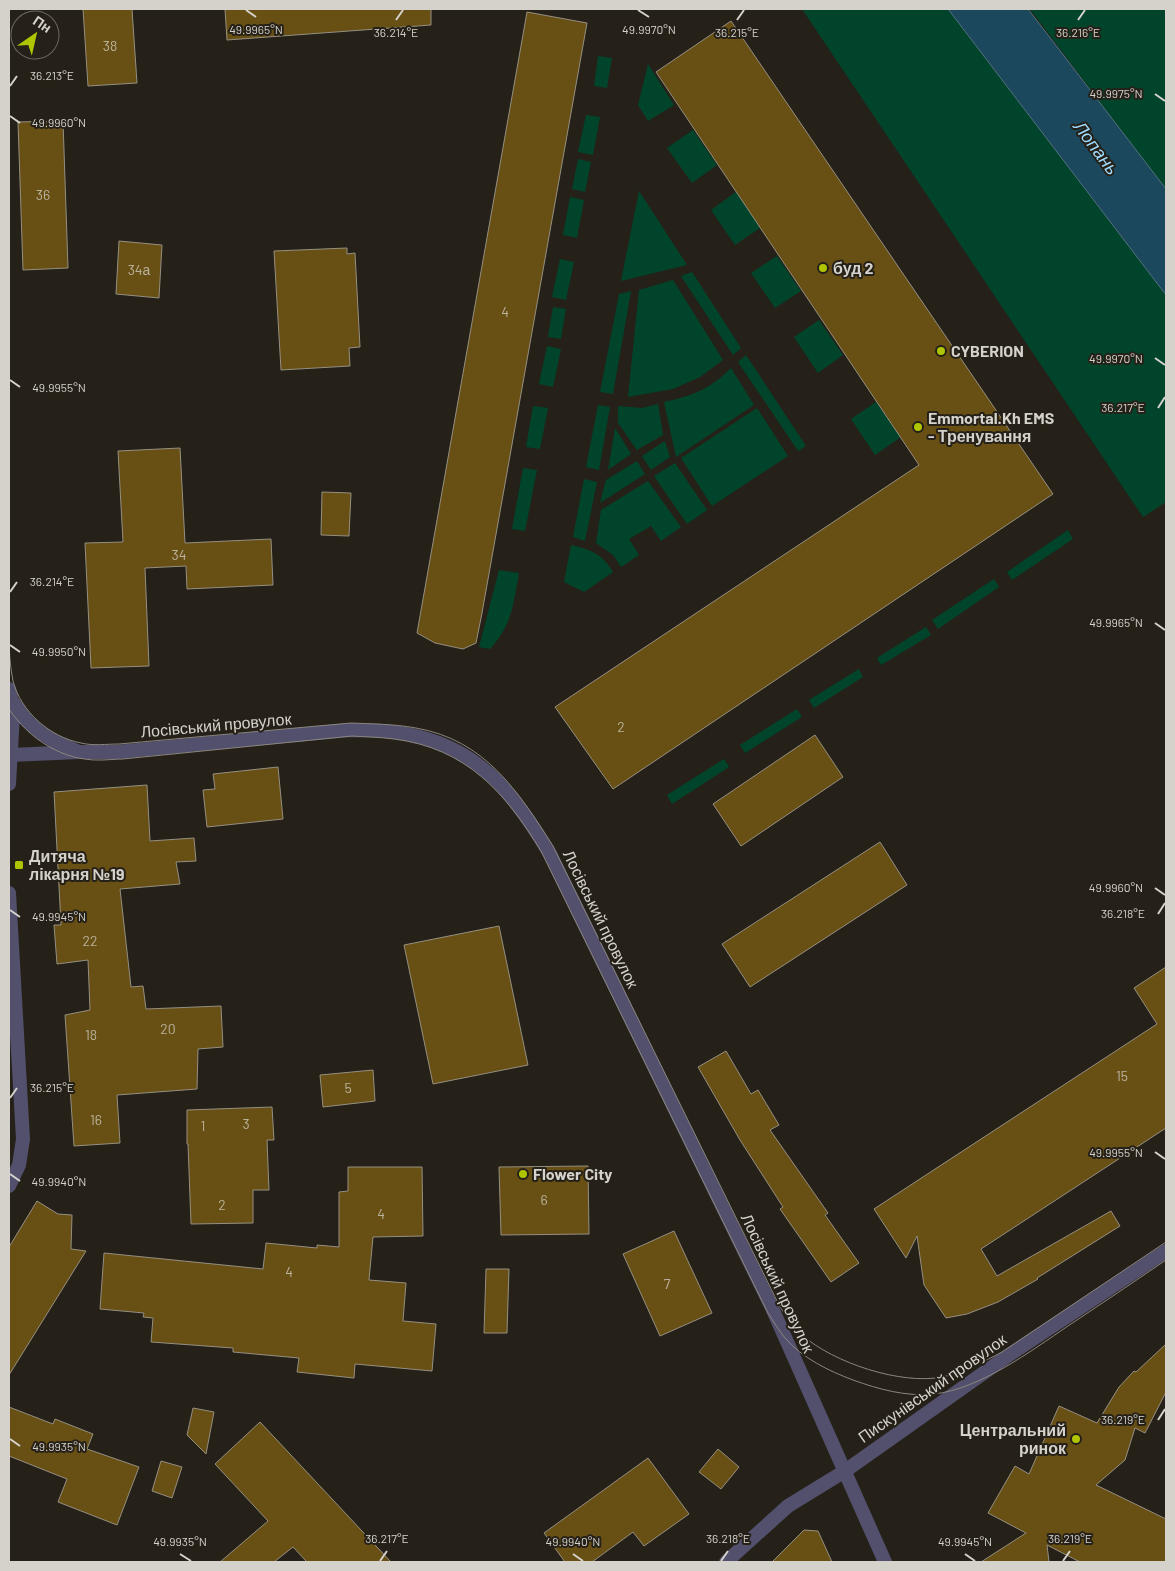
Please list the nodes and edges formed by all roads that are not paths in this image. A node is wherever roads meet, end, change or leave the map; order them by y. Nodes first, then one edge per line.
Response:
1 (10, 695) edge
2 (79, 752) junction
3 (10, 755) junction
4 (9, 784) edge
5 (9, 893) edge
6 (9, 1186) edge
7 (1166, 1251) edge
8 (845, 1471) junction
9 (726, 1562) edge
10 (885, 1562) edge

1 - 2 street, Лосівський провулок
1 - 3 street
2 - 3 street, Лосівський провулок
2 - 8 street, Лосівський провулок
3 - 4 street
5 - 6 street
7 - 8 street, Пискунівський провулок
8 - 9 street, Пискунівський провулок
8 - 10 street, Лосівський провулок

